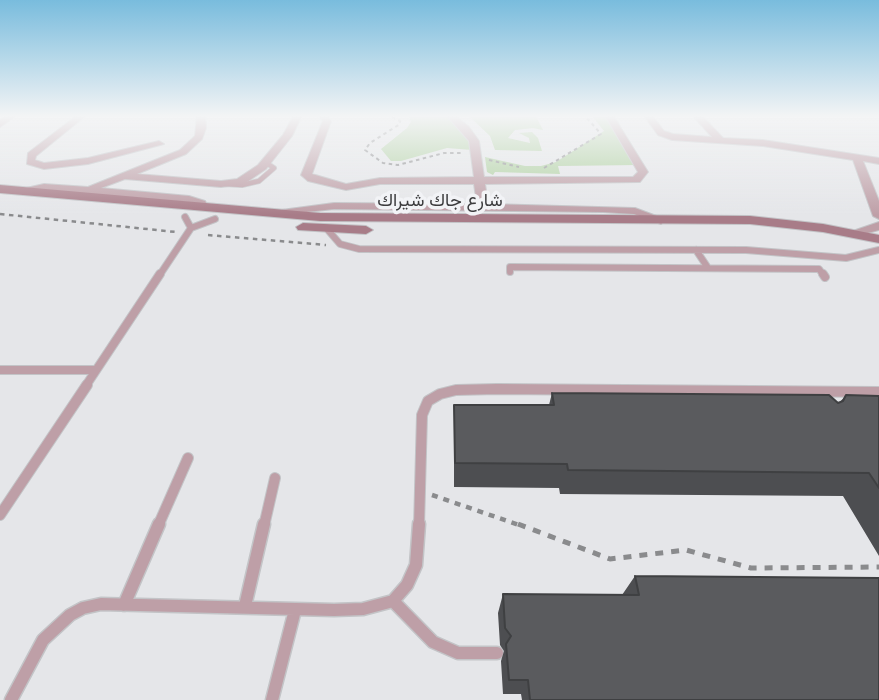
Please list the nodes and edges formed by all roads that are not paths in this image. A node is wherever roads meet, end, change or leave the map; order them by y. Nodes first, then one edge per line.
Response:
1 (38, 150) edge
2 (135, 150) edge
3 (185, 150) edge
4 (275, 150) edge
5 (316, 150) edge
6 (475, 150) edge
7 (630, 150) edge
8 (805, 150) edge
9 (183, 152) junction
10 (856, 156) junction
11 (879, 161) edge
12 (265, 162) junction
13 (125, 176) junction
14 (150, 176) junction
15 (244, 180) junction
16 (480, 181) junction
17 (225, 184) junction
18 (340, 187) junction
19 (0, 189) edge
20 (85, 190) junction
21 (18, 191) junction
22 (130, 194) junction
23 (0, 201) edge
24 (334, 206) junction
25 (203, 208) junction
26 (483, 208) junction
27 (274, 214) junction
28 (879, 216) edge
29 (661, 220) junction
30 (188, 222) junction
31 (879, 226) edge
32 (327, 229) junction
33 (853, 233) junction
34 (879, 239) edge
35 (696, 250) junction
36 (879, 250) edge
37 (708, 268) junction
38 (510, 272) dead end
39 (825, 277) dead end
40 (0, 370) edge
41 (96, 370) junction
42 (879, 392) edge
43 (188, 458) dead end
44 (275, 478) dead end
45 (0, 514) edge
46 (393, 601) junction
47 (124, 605) junction
48 (245, 606) junction
49 (295, 610) junction
50 (497, 653) dead end
51 (11, 700) edge
52 (272, 700) edge

1 - 2 street
3 - 9 street
4 - 12 street
5 - 18 street
6 - 16 street
7 - 16 street
8 - 10 street
9 - 13 street
9 - 14 street
10 - 11 street
10 - 28 street
12 - 15 street
12 - 17 lane
13 - 14 street
13 - 20 street
14 - 15 street
14 - 17 street
14 - 22 street
15 - 17 street
16 - 18 street
16 - 26 street
18 - 24 street
19 - 21 street, شارع جاك شيراك
20 - 21 street
20 - 22 street
21 - 25 street, شارع جاك شيراك
22 - 25 street
23 - 30 street, شارع جاك شيراك
24 - 26 street
24 - 27 street
25 - 27 street, شارع جاك شيراك
26 - 29 street
27 - 29 street, شارع جاك شيراك
29 - 33 street, شارع جاك شيراك
30 - 32 street, شارع جاك شيراك
30 - 41 lane
31 - 33 street
32 - 35 lane
32 - 36 street, شارع جاك شيراك
33 - 34 street, شارع جاك شيراك
35 - 36 lane
35 - 37 lane
37 - 38 lane
37 - 39 lane
40 - 41 lane
41 - 45 lane
42 - 46 lane
43 - 47 lane
44 - 48 lane
46 - 49 lane
46 - 50 lane
47 - 48 lane
47 - 51 lane
48 - 49 lane
49 - 52 lane

